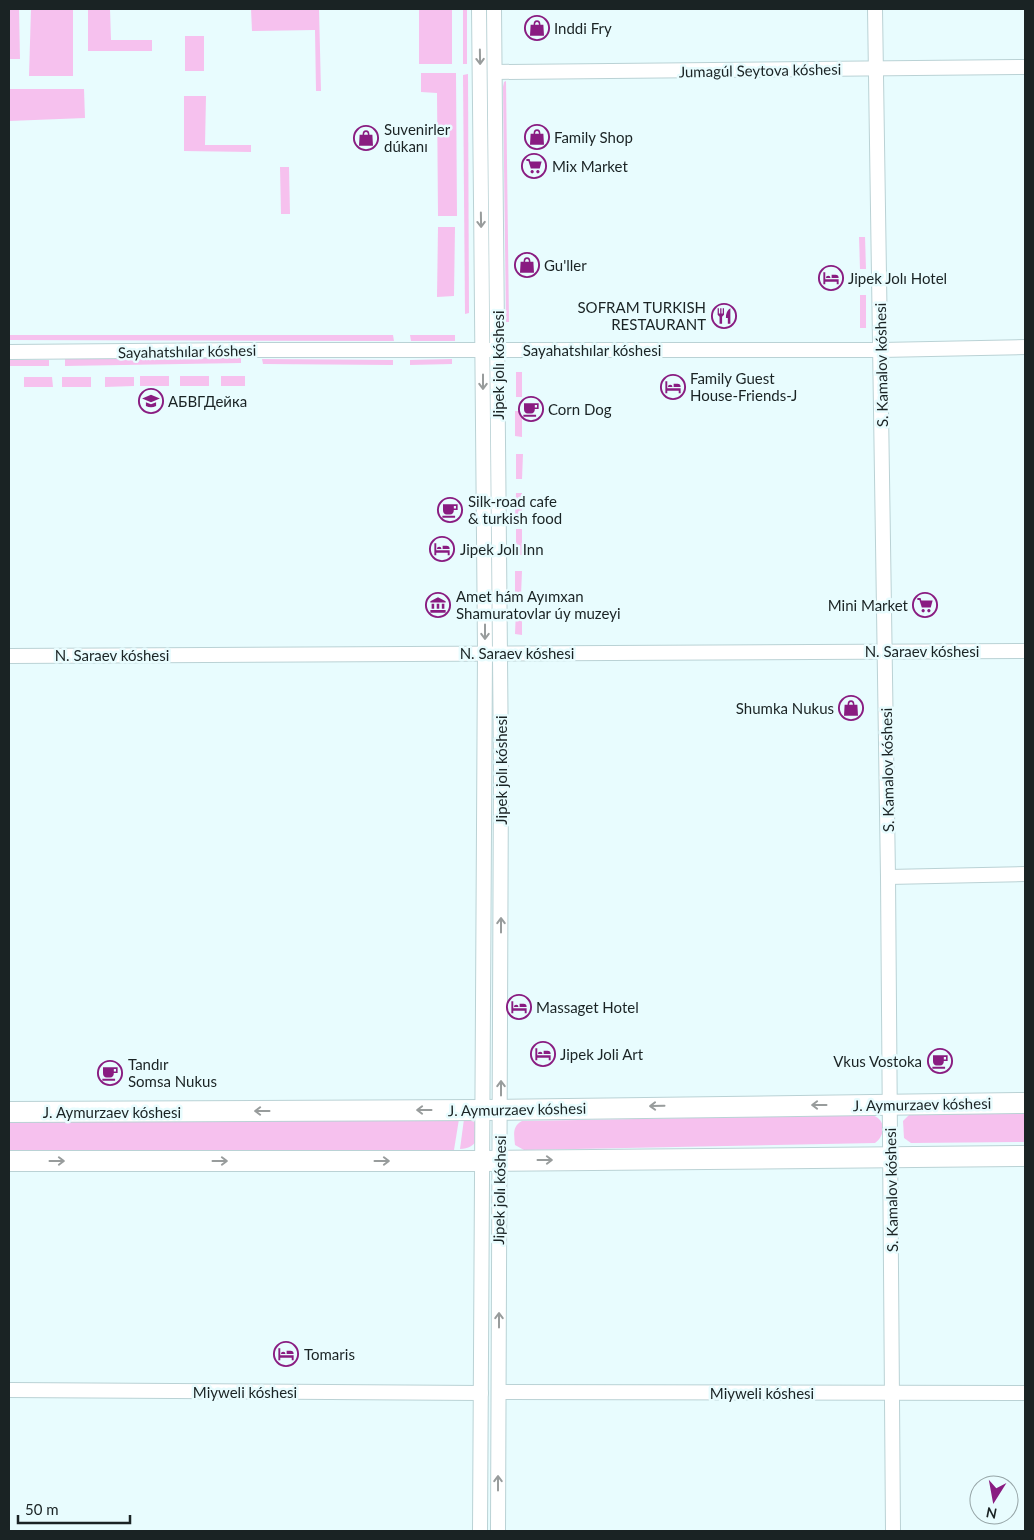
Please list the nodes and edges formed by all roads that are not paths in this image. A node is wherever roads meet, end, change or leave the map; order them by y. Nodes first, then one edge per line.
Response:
1 (479, 9) edge
2 (494, 9) edge
3 (875, 9) edge
4 (1025, 67) edge
5 (876, 68) junction
6 (495, 72) junction
7 (1025, 347) edge
8 (483, 350) junction
9 (498, 350) junction
10 (881, 350) junction
11 (9, 352) edge
12 (1025, 651) edge
13 (884, 652) junction
14 (485, 653) junction
15 (500, 653) junction
16 (9, 656) edge
17 (1025, 874) edge
18 (888, 877) junction
19 (1025, 1103) edge
20 (890, 1105) junction
21 (493, 1110) junction
22 (9, 1112) edge
23 (1025, 1156) edge
24 (891, 1158) junction
25 (9, 1161) edge
26 (490, 1161) junction
27 (9, 1390) edge
28 (499, 1392) junction
29 (481, 1393) junction
30 (1025, 1393) edge
31 (893, 1394) junction
32 (480, 1531) edge
33 (498, 1531) edge
34 (894, 1531) edge

1 -> 8 street, Jipek jolı kóshesi
2 - 6 street, Jipek jolı kóshesi
3 - 5 street, S. Kamalov kóshesi
4 - 5 street, Jumagúl Seytova kóshesi
5 - 6 street, Jumagúl Seytova kóshesi
5 - 10 street, S. Kamalov kóshesi
6 - 9 street, Jipek jolı kóshesi
7 - 10 street, Sayahatshılar kóshesi
8 - 9 street, Sayahatshılar kóshesi
8 - 11 street, Sayahatshılar kóshesi
8 -> 14 street, Jipek jolı kóshesi
9 - 10 street, Sayahatshılar kóshesi
9 - 15 street, Jipek jolı kóshesi
10 - 13 street, S. Kamalov kóshesi
12 - 13 street, N. Saraev kóshesi
13 - 15 street, N. Saraev kóshesi
13 - 18 street, S. Kamalov kóshesi
14 - 15 street, N. Saraev kóshesi
14 - 16 street, N. Saraev kóshesi
14 - 21 street, Jipek jolı kóshesi
21 -> 15 street, Jipek jolı kóshesi
17 - 18 street
18 - 20 street, S. Kamalov kóshesi
19 - 20 street, J. Aymurzaev kóshesi
20 -> 21 street, J. Aymurzaev kóshesi
20 - 24 street, S. Kamalov kóshesi
21 -> 22 street, J. Aymurzaev kóshesi
21 - 26 street, Jipek jolı kóshesi
23 - 24 street
26 -> 24 street
24 - 31 street, S. Kamalov kóshesi
25 -> 26 street
28 -> 26 street, Jipek jolı kóshesi
26 - 29 street, Jipek jolı kóshesi
27 - 29 street, Miyweli kóshesi
28 - 31 street, Miyweli kóshesi
33 -> 28 street, Jipek jolı kóshesi
29 - 32 street, Jipek jolı kóshesi
30 - 31 street, Miyweli kóshesi
31 - 34 street, S. Kamalov kóshesi

